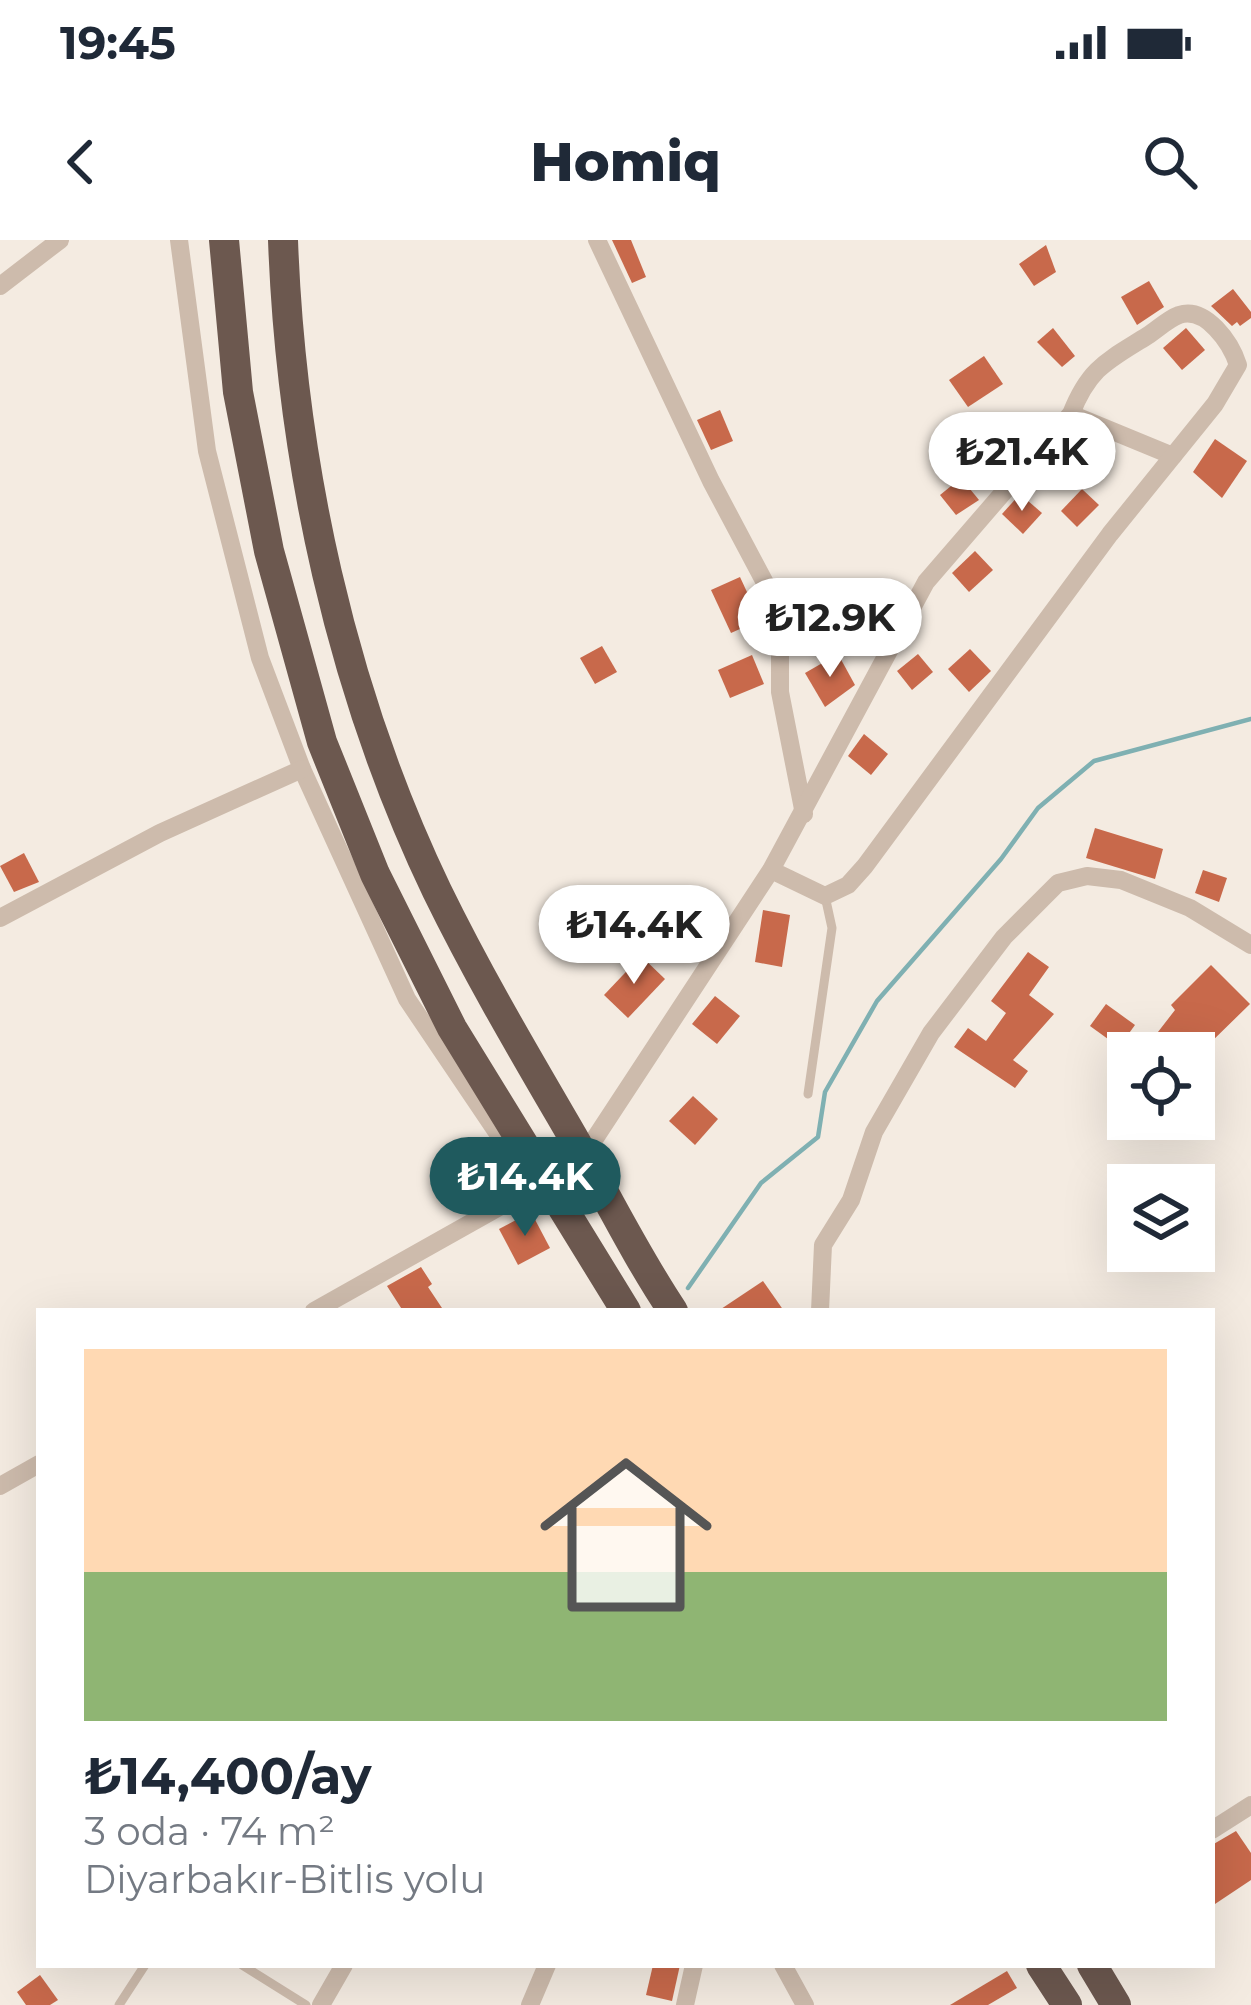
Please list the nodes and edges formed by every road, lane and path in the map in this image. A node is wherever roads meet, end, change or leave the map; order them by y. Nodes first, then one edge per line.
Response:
1 (60, 240) edge
2 (179, 240) edge
3 (224, 240) edge
4 (284, 240) edge
5 (597, 240) edge
6 (0, 286) edge
7 (1071, 414) junction
8 (1173, 456) junction
9 (302, 769) junction
10 (804, 814) junction
11 (771, 870) junction
12 (0, 895) edge
13 (825, 896) junction
14 (6, 915) edge
15 (1251, 945) edge
16 (808, 1094) dead end
17 (584, 1155) junction
18 (541, 1184) junction
19 (319, 1308) edge
20 (624, 1308) edge
21 (671, 1308) edge
22 (820, 1308) edge
23 (36, 1466) edge
24 (0, 1486) edge
25 (1250, 1809) edge
26 (1215, 1828) edge
27 (143, 1968) edge
28 (247, 1968) edge
29 (342, 1968) edge
30 (546, 1968) edge
31 (693, 1968) edge
32 (785, 1968) edge
33 (1044, 1968) edge
34 (1093, 1968) edge
35 (119, 2005) edge
36 (306, 2005) edge
37 (321, 2005) edge
38 (530, 2005) edge
39 (685, 2005) edge
40 (805, 2005) edge
41 (1067, 2005) edge
42 (1116, 2005) edge

1 - 6 street
2 - 9 street
3 - 18 highway
4 - 17 highway
5 - 10 street
7 - 8 street
7 - 8 street
7 - 10 street
8 - 13 street
9 - 14 street
9 - 18 street
10 - 11 street
11 - 13 street
11 - 17 street
12 - 14 street
13 - 16 lane
15 - 22 street
17 - 21 highway
18 - 19 street
18 - 20 highway
23 - 24 street
25 - 26 street
27 - 35 lane
28 - 36 lane
29 - 37 street
30 - 38 street
31 - 39 street
32 - 40 street
33 - 41 highway
34 - 42 highway

